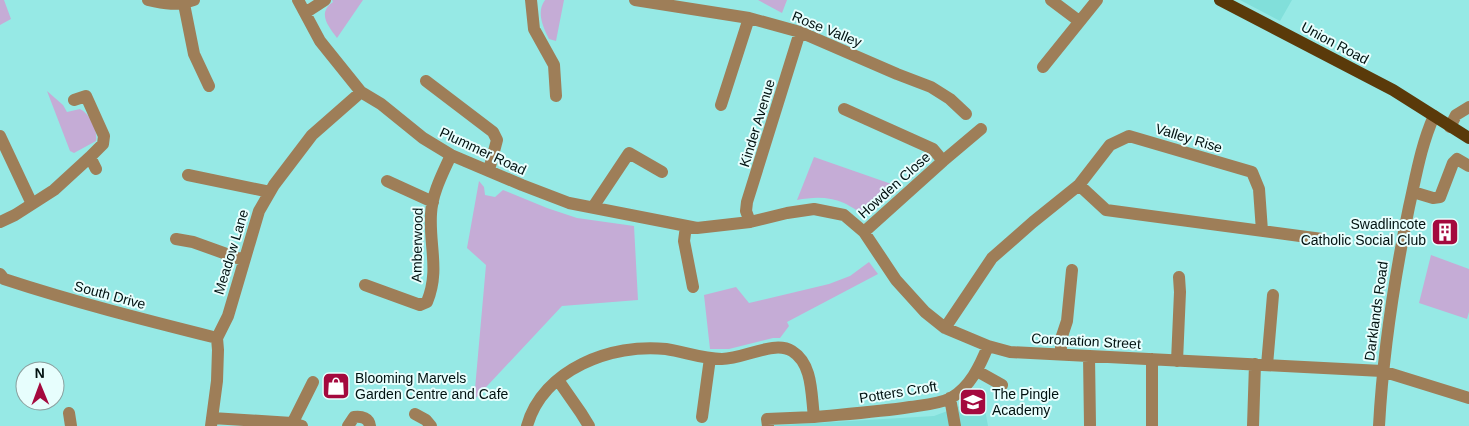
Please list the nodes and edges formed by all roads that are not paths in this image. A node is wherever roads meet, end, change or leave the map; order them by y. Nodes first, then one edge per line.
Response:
1 (148, 0) edge
2 (298, 0) edge
3 (325, 0) edge
4 (532, 0) edge
5 (636, 0) edge
6 (1051, 0) edge
7 (1096, 0) edge
8 (1220, 0) edge
9 (189, 2) edge
10 (305, 13) junction
11 (749, 18) junction
12 (1079, 21) junction
13 (800, 32) junction
14 (1043, 67) dead end
15 (426, 81) dead end
16 (209, 86) dead end
17 (361, 92) junction
18 (556, 96) dead end
19 (74, 100) dead end
20 (721, 105) dead end
21 (1469, 107) edge
22 (844, 109) dead end
23 (966, 114) dead end
24 (1434, 116) junction
25 (1450, 127) junction
26 (981, 129) dead end
27 (0, 136) edge
28 (1469, 138) edge
29 (451, 155) junction
30 (90, 157) junction
31 (944, 161) junction
32 (1469, 166) edge
33 (96, 169) dead end
34 (489, 170) junction
35 (662, 172) dead end
36 (188, 175) dead end
37 (387, 181) dead end
38 (1079, 185) junction
39 (270, 192) junction
40 (1413, 192) junction
41 (433, 202) junction
42 (32, 204) junction
43 (593, 207) junction
44 (844, 215) joint
45 (0, 222) edge
46 (750, 222) junction
47 (686, 226) junction
48 (1262, 231) junction
49 (864, 232) junction
50 (176, 239) dead end
51 (1322, 239) dead end
52 (243, 260) junction
53 (1072, 270) dead end
54 (1179, 277) dead end
55 (1, 279) edge
56 (365, 285) dead end
57 (692, 287) dead end
58 (1273, 295) dead end
59 (945, 328) junction
60 (216, 338) junction
61 (988, 346) junction
62 (1061, 354) junction
63 (1088, 356) junction
64 (710, 358) junction
65 (1152, 359) junction
66 (1177, 361) junction
67 (1261, 365) junction
68 (977, 371) junction
69 (1382, 371) junction
70 (558, 380) junction
71 (312, 382) dead end
72 (1002, 385) dead end
73 (950, 398) junction
74 (1469, 398) edge
75 (415, 414) dead end
76 (814, 416) junction
77 (702, 417) dead end
78 (212, 422) edge
79 (767, 423) edge
80 (295, 425) edge
81 (348, 426) edge
82 (370, 426) edge
83 (431, 426) edge
84 (528, 426) edge
85 (589, 426) edge
86 (954, 426) edge
87 (1090, 426) edge
88 (1152, 426) edge
89 (1253, 426) edge
90 (1379, 426) edge

1 - 9 street
2 - 10 street, Plummer Road
3 - 10 street
4 - 18 street
5 - 11 street, Rose Valley
6 - 12 street
7 - 12 street
8 - 24 main road, Union Road
9 - 16 street
10 - 17 street, Plummer Road
11 - 13 street, Rose Valley
11 - 20 street
12 - 14 street
13 - 23 street, Rose Valley
13 - 46 street, Kinder Avenue
15 - 34 street
17 - 29 street, Plummer Road
17 - 39 street, Meadow Lane
19 - 30 street
21 - 25 street
22 - 31 street, Howden Close
24 - 25 main road, Union Road
24 - 40 street, Darklands Road
25 - 28 main road, Union Road
26 - 31 street, Howden Close
27 - 42 street
29 - 34 street, Plummer Road
29 - 41 street, Amberwood
30 - 33 street
30 - 42 street
31 - 49 street, Howden Close
32 - 40 street
34 - 43 street, Plummer Road
35 - 43 street
36 - 39 street
37 - 41 street
38 - 48 street
38 - 48 street, Valley Rise
38 - 59 street, Valley Rise
39 - 52 street, Meadow Lane
40 - 69 street, Darklands Road
41 - 56 street, Amberwood
42 - 45 street
43 - 47 street, Plummer Road
44 - 46 street, Plummer Road
44 - 49 street, Coronation Street
46 - 47 street, Plummer Road
47 - 57 street
48 - 51 street
49 - 59 street, Coronation Street
50 - 52 street
52 - 60 street, Meadow Lane
53 - 62 street
54 - 66 street
55 - 60 street, South Drive
58 - 67 street
59 - 61 street, Coronation Street
60 - 78 street
61 - 62 street, Coronation Street
61 - 68 street, Potters Croft
62 - 63 street, Coronation Street
63 - 65 street, Coronation Street
63 - 87 street
64 - 70 street
64 - 76 street
64 - 77 street
65 - 66 street, Coronation Street
65 - 88 street
66 - 67 street, Coronation Street
67 - 69 street, Coronation Street
67 - 89 street
68 - 72 street
68 - 73 street, Potters Croft
69 - 74 street, Coronation Street
69 - 90 street, Darklands Road
70 - 84 street
70 - 85 street
71 - 80 street
73 - 76 street, Potters Croft
73 - 86 street
75 - 83 street
76 - 79 street, Potters Croft
78 - 80 street
81 - 82 street

